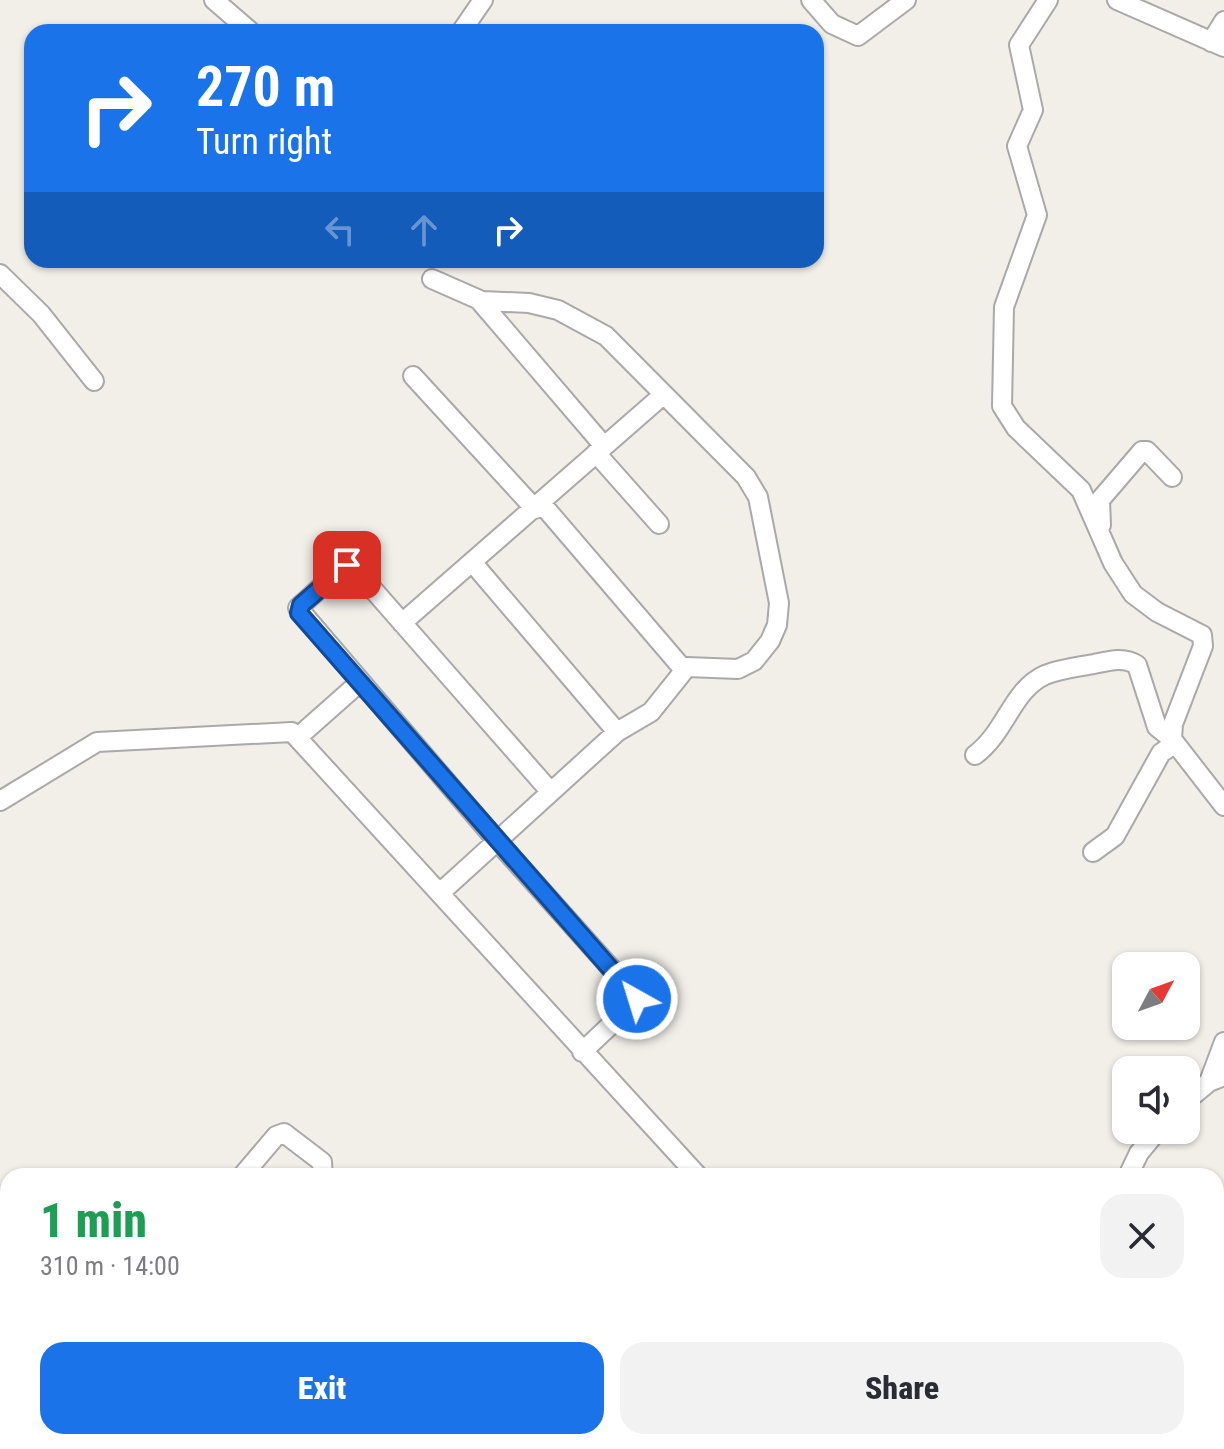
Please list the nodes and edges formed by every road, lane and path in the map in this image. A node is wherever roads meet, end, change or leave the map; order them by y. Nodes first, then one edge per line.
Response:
1 (214, 0) edge
2 (483, 0) edge
3 (811, 0) edge
4 (906, 0) edge
5 (1048, 0) edge
6 (1117, 0) edge
7 (1224, 21) edge
8 (242, 24) edge
9 (466, 24) edge
10 (1217, 44) edge
11 (0, 274) edge
12 (432, 279) dead end
13 (479, 300) junction
14 (413, 376) dead end
15 (94, 381) dead end
16 (663, 395) junction
17 (600, 450) junction
18 (1172, 477) dead end
19 (538, 506) junction
20 (659, 524) dead end
21 (1098, 531) junction
22 (472, 562) junction
23 (402, 623) junction
24 (684, 670) junction
25 (359, 683) junction
26 (617, 732) junction
27 (298, 737) junction
28 (1173, 741) junction
29 (975, 755) dead end
30 (549, 790) junction
31 (0, 801) edge
32 (1224, 806) edge
33 (497, 841) junction
34 (1093, 852) dead end
35 (441, 892) junction
36 (1224, 1042) edge
37 (582, 1052) junction
38 (1216, 1079) edge
39 (1146, 1144) edge
40 (249, 1168) edge
41 (322, 1168) edge
42 (691, 1168) edge
43 (1132, 1168) edge

1 - 8 street
2 - 9 street
3 - 4 street
5 - 21 street
6 - 10 street
7 - 10 street
11 - 15 street
12 - 13 street
13 - 16 street
13 - 17 street
14 - 19 street
16 - 17 street
16 - 24 street
17 - 19 street
17 - 20 street
18 - 21 street
19 - 22 street
19 - 24 street
21 - 28 street
22 - 23 street
22 - 26 street
23 - 25 street
23 - 30 street
24 - 26 street
25 - 27 street
25 - 33 street
26 - 30 street
27 - 31 street
27 - 35 street
28 - 29 street
28 - 32 street
28 - 34 street
30 - 33 street
33 - 35 street
33 - 37 street
35 - 37 street
36 - 38 street
37 - 42 street
39 - 43 street
40 - 41 street

